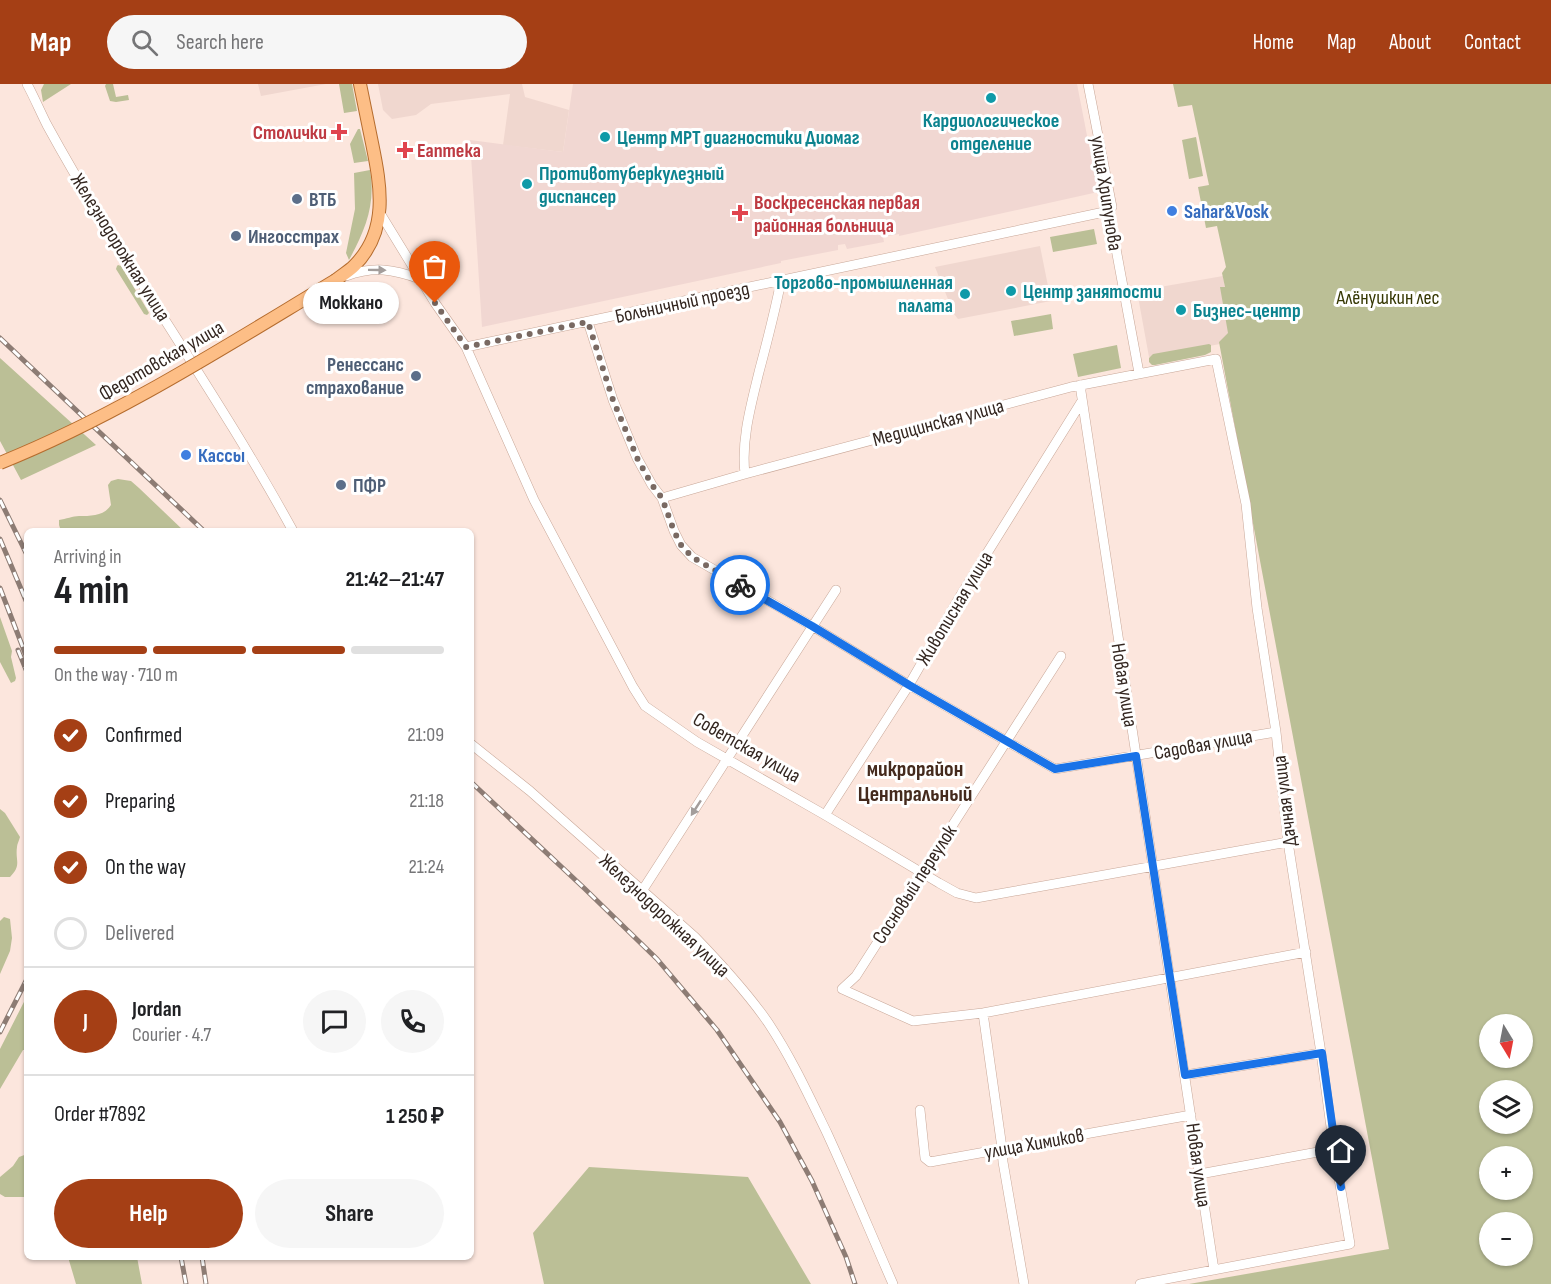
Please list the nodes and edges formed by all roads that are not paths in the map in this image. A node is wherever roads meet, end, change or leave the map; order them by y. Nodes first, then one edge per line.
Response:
1 (27, 84) edge
2 (360, 84) edge
3 (1088, 84) edge
4 (1109, 211) junction
5 (380, 213) junction
6 (420, 279) junction
7 (336, 280) junction
8 (781, 280) junction
9 (588, 322) junction
10 (466, 347) junction
11 (1216, 359) joint
12 (1139, 374) junction
13 (1080, 385) junction
14 (1082, 401) junction
15 (0, 463) edge
16 (745, 474) junction
17 (662, 498) junction
18 (291, 528) edge
19 (836, 590) dead end
20 (812, 626) junction
21 (1061, 656) dead end
22 (909, 685) junction
23 (1276, 732) junction
24 (1006, 742) junction
25 (474, 746) edge
26 (1136, 756) junction
27 (727, 759) junction
28 (825, 814) junction
29 (1288, 842) junction
30 (1153, 867) junction
31 (921, 872) junction
32 (642, 891) junction
33 (1306, 952) junction
34 (1170, 978) junction
35 (983, 1013) junction
36 (1322, 1053) junction
37 (1185, 1075) junction
38 (920, 1110) dead end
39 (1191, 1115) junction
40 (1002, 1148) junction
41 (1334, 1149) junction
42 (1200, 1174) junction
43 (1214, 1270) junction
44 (894, 1284) edge
45 (1024, 1284) edge
46 (1140, 1284) edge

1 - 18 street, Железнодорожная улица
2 - 5 main road, Советская улица
3 - 4 street, улица Хрипунова
4 - 8 street, Больничный проезд
4 - 12 street, улица Хрипунова
5 - 6 street, Советская улица
5 - 7 main road, Советская улица
7 -> 6 street
6 - 10 street, Советская улица
7 - 15 main road, Федотовская улица, bridge
8 - 9 street, Больничный проезд
8 - 16 street
9 - 10 street, Больничный проезд
9 - 17 street, Садовая улица
10 - 27 street, Советская улица
11 - 12 street, Медицинская улица
11 - 23 street, Дачная улица
12 - 13 street, Медицинская улица
13 - 14 street, Новая улица
13 - 16 street, Медицинская улица
14 - 22 street, Живописная улица
14 - 26 street, Новая улица
16 - 17 street, Медицинская улица
17 - 20 street, Садовая улица
19 - 20 street
20 - 22 street, Садовая улица
20 - 27 street
21 - 24 street, Сосновый переулок
22 - 24 street, Садовая улица
22 - 28 street, Живописная улица
23 - 26 street, Садовая улица
23 - 29 street, Дачная улица
24 - 26 street, Садовая улица
24 - 31 street, Сосновый переулок
25 - 32 street, Железнодорожная улица
26 - 30 street, Новая улица
27 - 28 street, Советская улица
27 -> 32 street
28 - 31 street, Советская улица
29 - 30 street, Советская улица
29 - 33 street, Дачная улица
30 - 31 street, Советская улица
30 - 34 street, Новая улица
31 - 35 street, Сосновый переулок
32 - 44 street, Железнодорожная улица
33 - 34 street
33 - 36 street, Дачная улица
34 - 35 street
34 - 37 street, Новая улица
35 - 40 street
36 - 37 street
36 - 41 street, Дачная улица
37 - 39 street, Новая улица
38 - 40 street, улица Химиков
39 - 40 street, улица Химиков
39 - 42 street, Новая улица
40 - 45 street
41 - 42 street
41 - 43 street, Дачная улица
42 - 43 street, Новая улица
43 - 46 street

